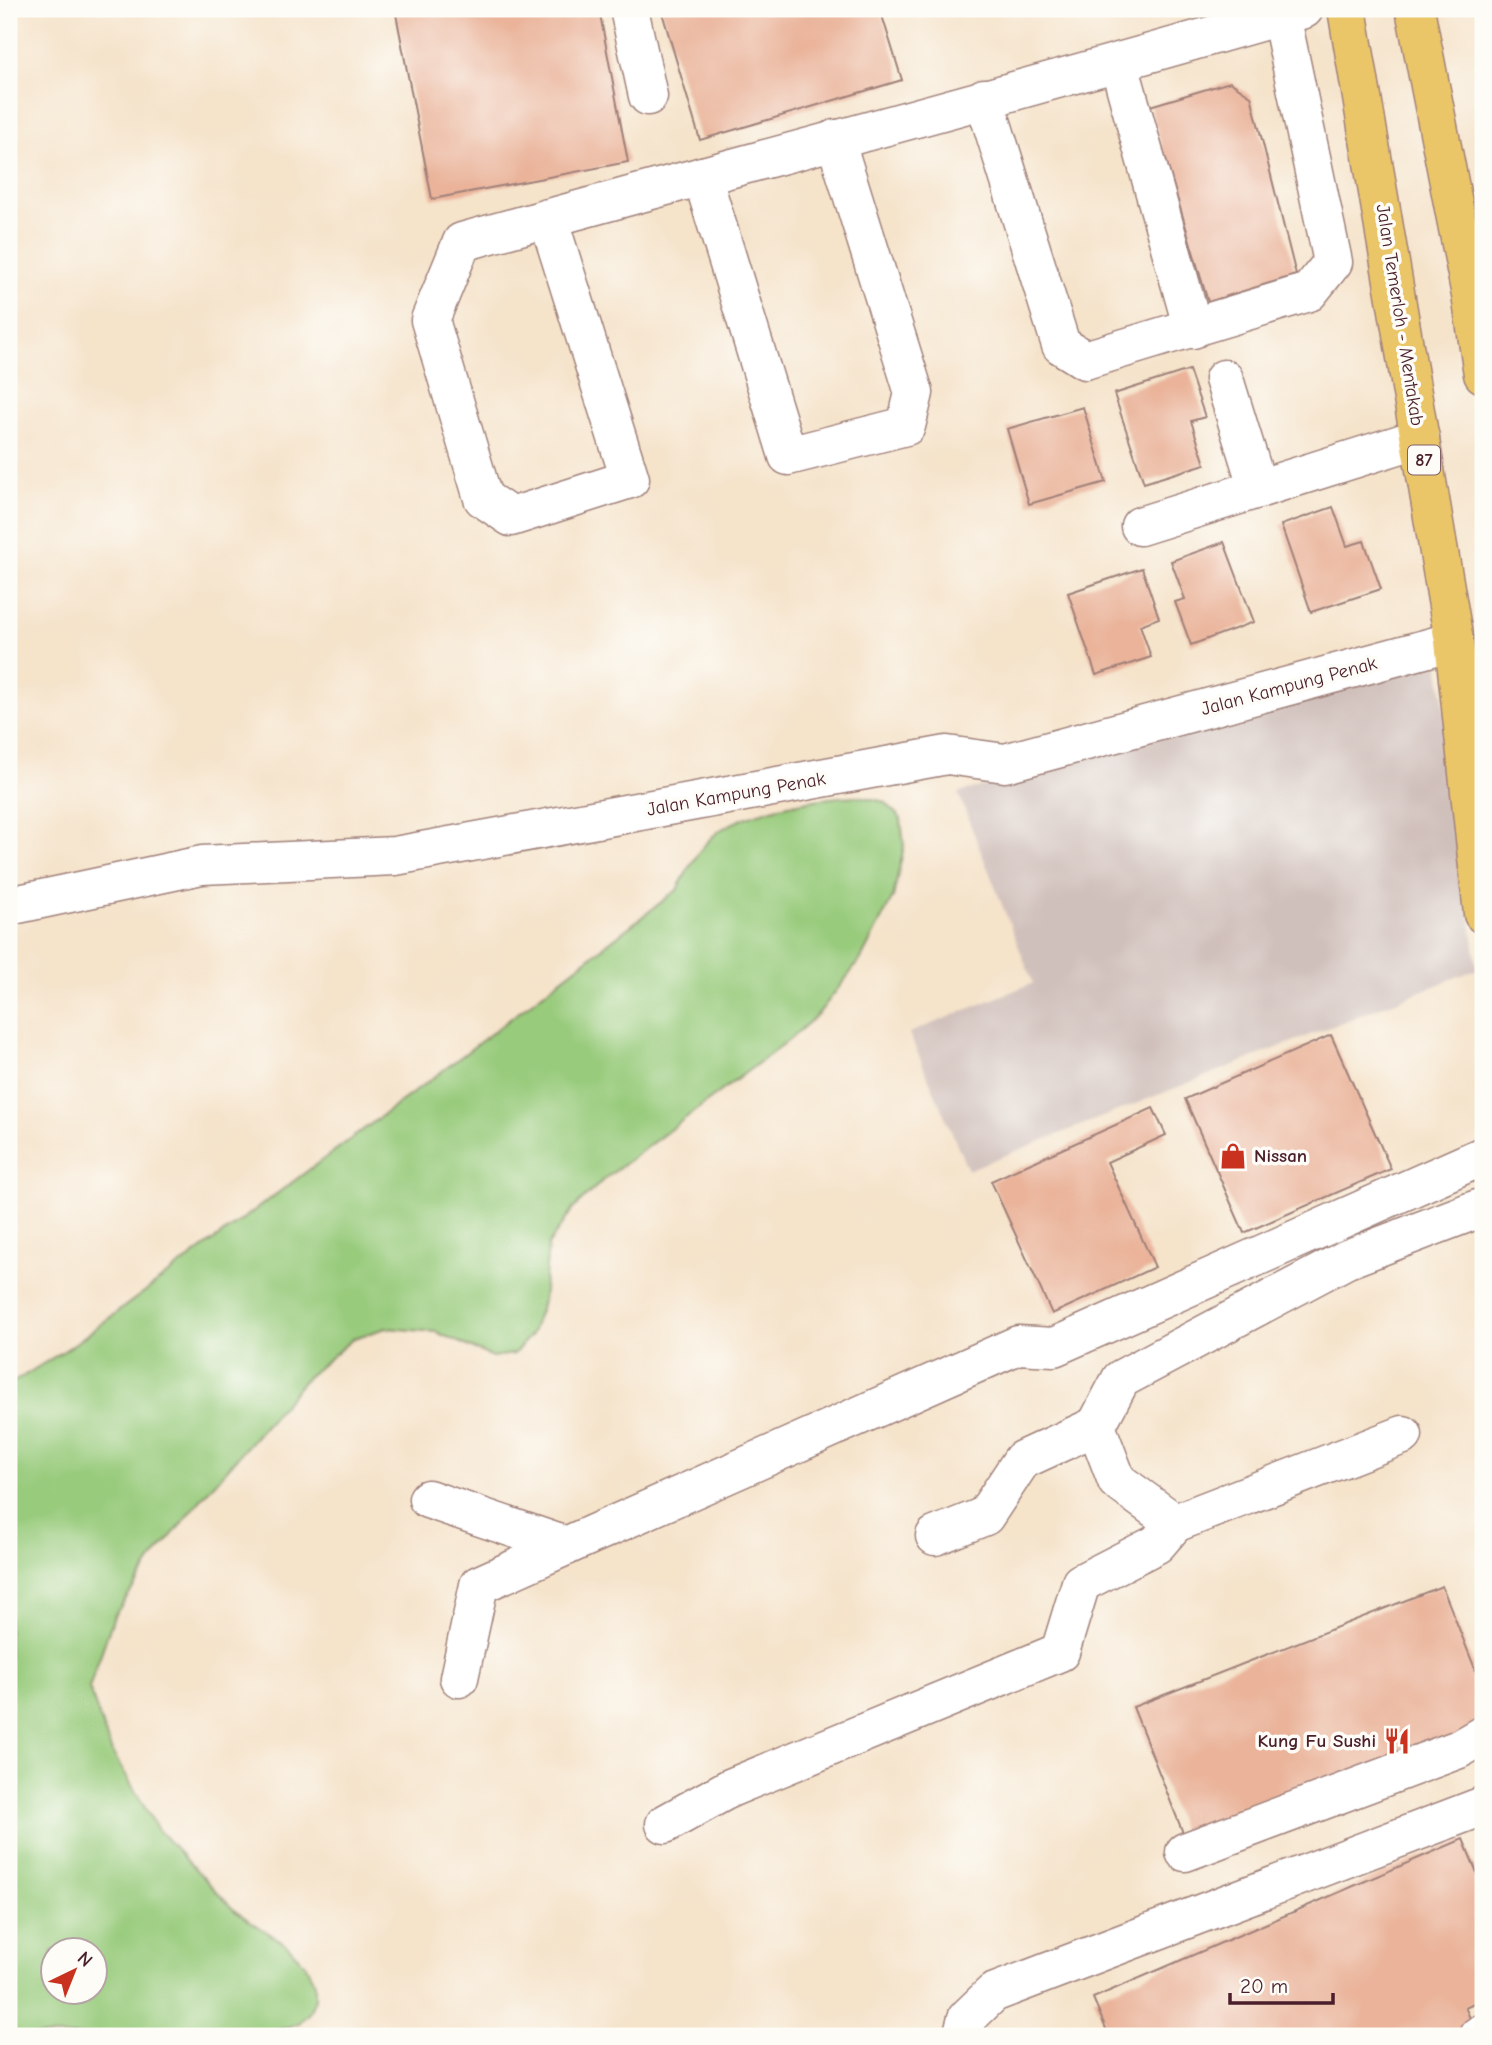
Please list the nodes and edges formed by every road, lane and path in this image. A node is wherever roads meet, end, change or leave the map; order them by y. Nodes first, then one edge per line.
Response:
1 (629, 9) edge
2 (1347, 9) edge
3 (1415, 9) edge
4 (1292, 12) edge
5 (1119, 64) junction
6 (648, 96) dead end
7 (984, 98) junction
8 (835, 139) junction
9 (702, 176) junction
10 (548, 218) junction
11 (1477, 294) edge
12 (1193, 329) junction
13 (1483, 374) edge
14 (1224, 379) dead end
15 (1420, 438) junction
16 (1258, 489) junction
17 (1140, 526) dead end
18 (1454, 641) junction
19 (9, 906) edge
20 (1483, 914) edge
21 (1483, 1156) edge
22 (1483, 1207) edge
23 (1096, 1426) junction
24 (1403, 1435) dead end
25 (428, 1499) dead end
26 (1175, 1523) junction
27 (936, 1536) dead end
28 (566, 1546) junction
29 (459, 1678) dead end
30 (1471, 1742) edge
31 (1483, 1805) edge
32 (665, 1824) dead end
33 (1185, 1852) dead end
34 (1483, 2034) edge
35 (962, 2036) edge
36 (1478, 2036) edge

1 - 6 street
2 - 15 main road, Jalan Temerloh - Mentakab / 87
3 - 11 main road
4 - 5 street
4 - 12 street
5 - 7 street
5 - 12 street
7 - 8 street
7 - 12 street
8 - 9 street
8 - 9 street
9 - 10 street
10 - 10 street
11 - 13 main road
14 - 16 street
15 - 16 street
15 - 18 main road, Jalan Temerloh - Mentakab / 87
16 - 17 street
18 - 19 street, Jalan Kampung Penak
18 - 20 main road, Jalan Temerloh - Mentakab / 87
21 - 28 street
22 - 23 street
23 - 26 street
23 - 27 street
24 - 26 street
25 - 28 street
26 - 32 street
28 - 29 street
30 - 31 street
30 - 33 street
31 - 35 street
34 - 36 street

